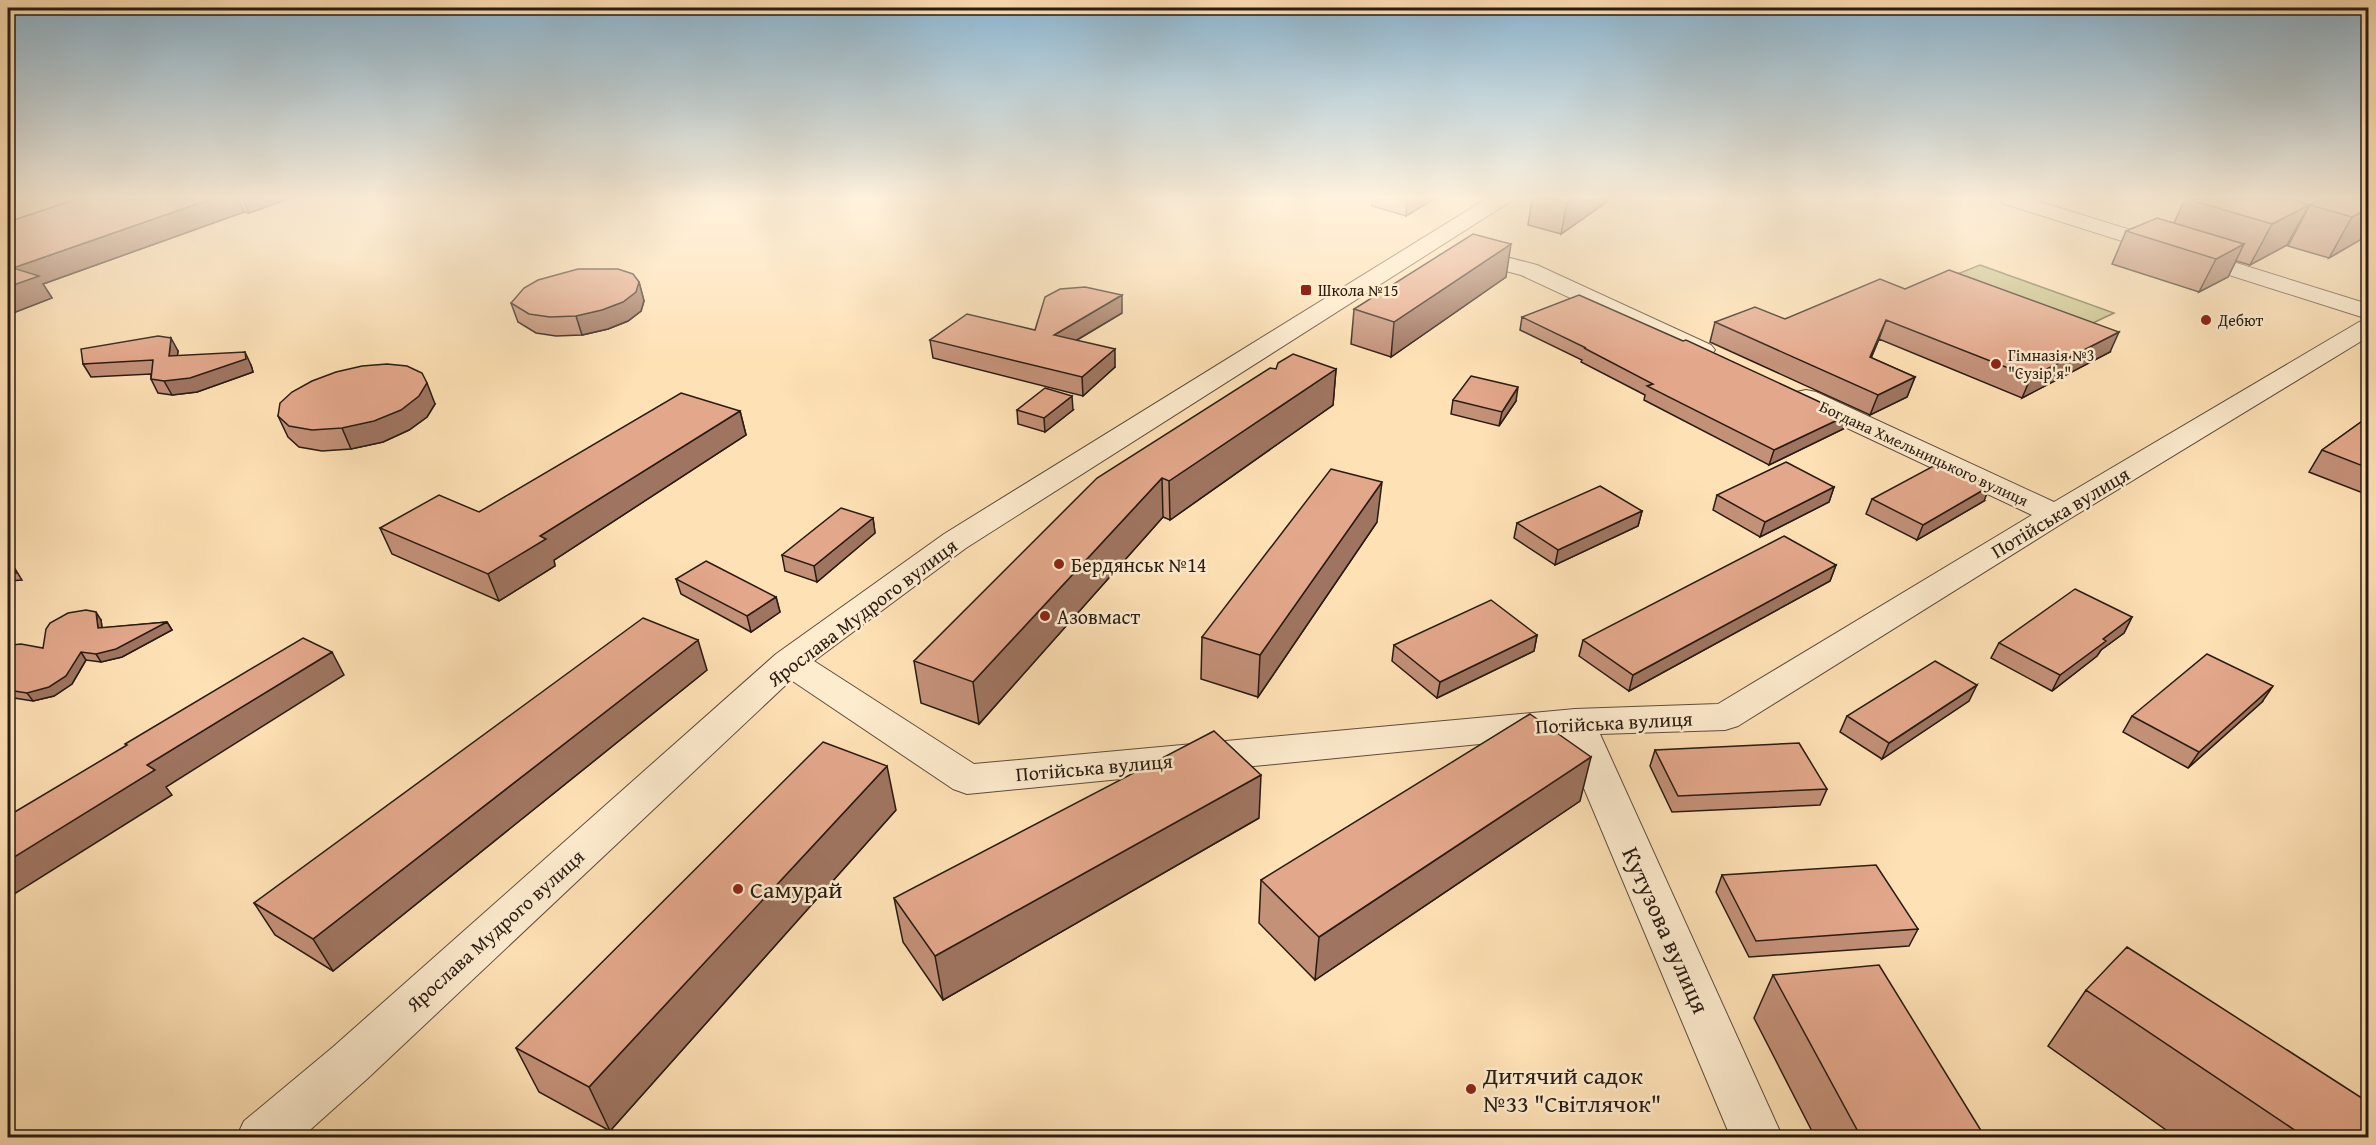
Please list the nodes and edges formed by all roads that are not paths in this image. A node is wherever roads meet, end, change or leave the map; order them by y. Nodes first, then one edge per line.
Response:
1 (1414, 252) edge
2 (1463, 252) edge
3 (2179, 252) edge
4 (2368, 312) edge
5 (2368, 327) edge
6 (1722, 359) edge
7 (1786, 389) edge
8 (2055, 514) junction
9 (789, 662) junction
10 (1575, 722) junction
11 (262, 1137) edge
12 (1757, 1137) edge

1 - 9 street, Ярослава Мудрого вулиця
2 - 6 street
3 - 4 street
5 - 8 street, Потійська вулиця
7 - 8 street, Богдана Хмельницького вулиця
8 - 10 street, Потійська вулиця
9 - 10 street, Потійська вулиця
9 - 11 street, Ярослава Мудрого вулиця
10 - 12 street, Кутузова вулиця

